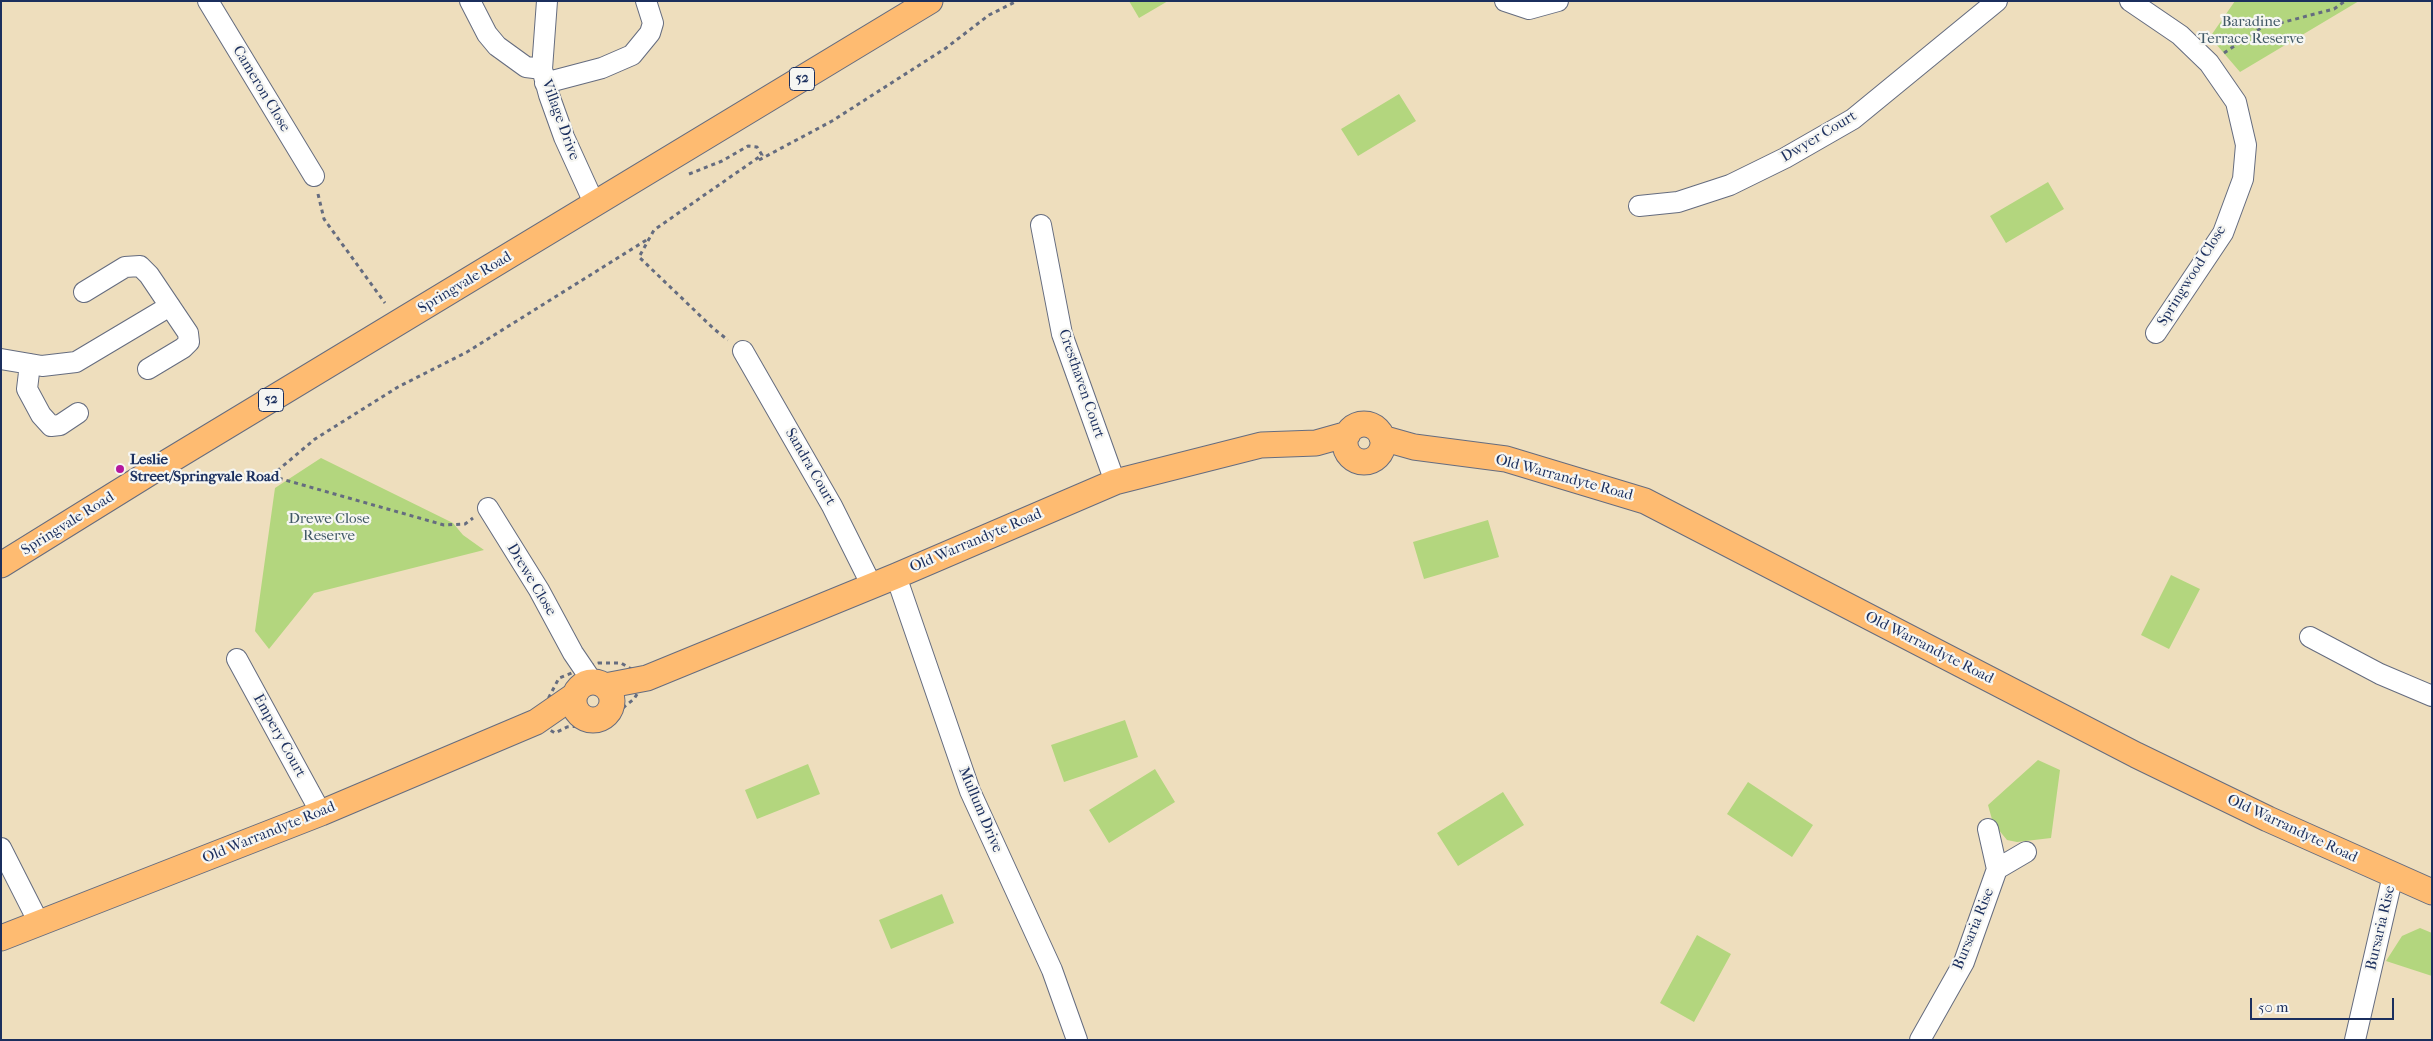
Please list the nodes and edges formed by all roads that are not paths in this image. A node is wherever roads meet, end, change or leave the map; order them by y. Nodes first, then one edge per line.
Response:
1 (208, 1) edge
2 (470, 1) edge
3 (547, 1) edge
4 (646, 1) edge
5 (930, 1) edge
6 (1505, 1) edge
7 (1558, 1) edge
8 (1997, 1) edge
9 (2130, 1) edge
10 (544, 76) junction
11 (314, 176) road end
12 (595, 205) junction
13 (1639, 206) dead end
14 (1041, 225) dead end
15 (84, 292) dead end
16 (170, 306) junction
17 (2156, 333) dead end
18 (743, 351) road end
19 (1, 359) edge
20 (30, 364) junction
21 (148, 369) dead end
22 (78, 413) dead end
23 (1348, 444) junction
24 (1380, 447) junction
25 (1115, 482) junction
26 (488, 508) road end
27 (4, 558) edge
28 (896, 576) junction
29 (872, 586) junction
30 (2310, 637) dead end
31 (237, 659) dead end
32 (590, 696) junction
33 (2432, 696) edge
34 (321, 813) junction
35 (1988, 829) dead end
36 (1, 848) edge
37 (2026, 852) dead end
38 (1997, 869) junction
39 (2393, 875) junction
40 (2432, 892) edge
41 (39, 923) junction
42 (1, 938) edge
43 (1076, 1040) edge
44 (1920, 1040) edge
45 (2355, 1040) edge

1 - 11 street, Cameron Close
2 - 10 street
3 - 10 street, Village Drive
4 - 10 street
5 - 12 main road, Springvale Road / 52
6 - 7 street
8 - 13 street, Dwyer Court
9 - 17 street, Springwood Close
10 - 12 street, Village Drive
12 - 27 main road, Springvale Road / 52
14 - 25 street, Cresthaven Court
15 - 16 street
16 - 20 street
16 - 21 street
18 - 29 street, Sandra Court
19 - 20 street
20 - 22 street
23 - 24 main road, Old Warrandyte Road
23 - 24 main road, Old Warrandyte Road
23 - 25 main road, Old Warrandyte Road
24 - 39 main road, Old Warrandyte Road
25 - 28 main road, Old Warrandyte Road
26 - 32 street, Drewe Close
28 - 29 main road, Old Warrandyte Road
28 - 43 street, Mullum Drive
29 - 32 main road, Old Warrandyte Road
30 - 33 street
31 - 34 street, Empery Court
32 - 34 main road, Old Warrandyte Road
34 - 41 main road, Old Warrandyte Road
35 - 38 street, Bursaria Rise
36 - 41 street
37 - 38 street, Bursaria Rise
38 - 44 street, Bursaria Rise
39 - 40 main road, Old Warrandyte Road
39 - 45 street, Bursaria Rise
41 - 42 main road, Old Warrandyte Road

